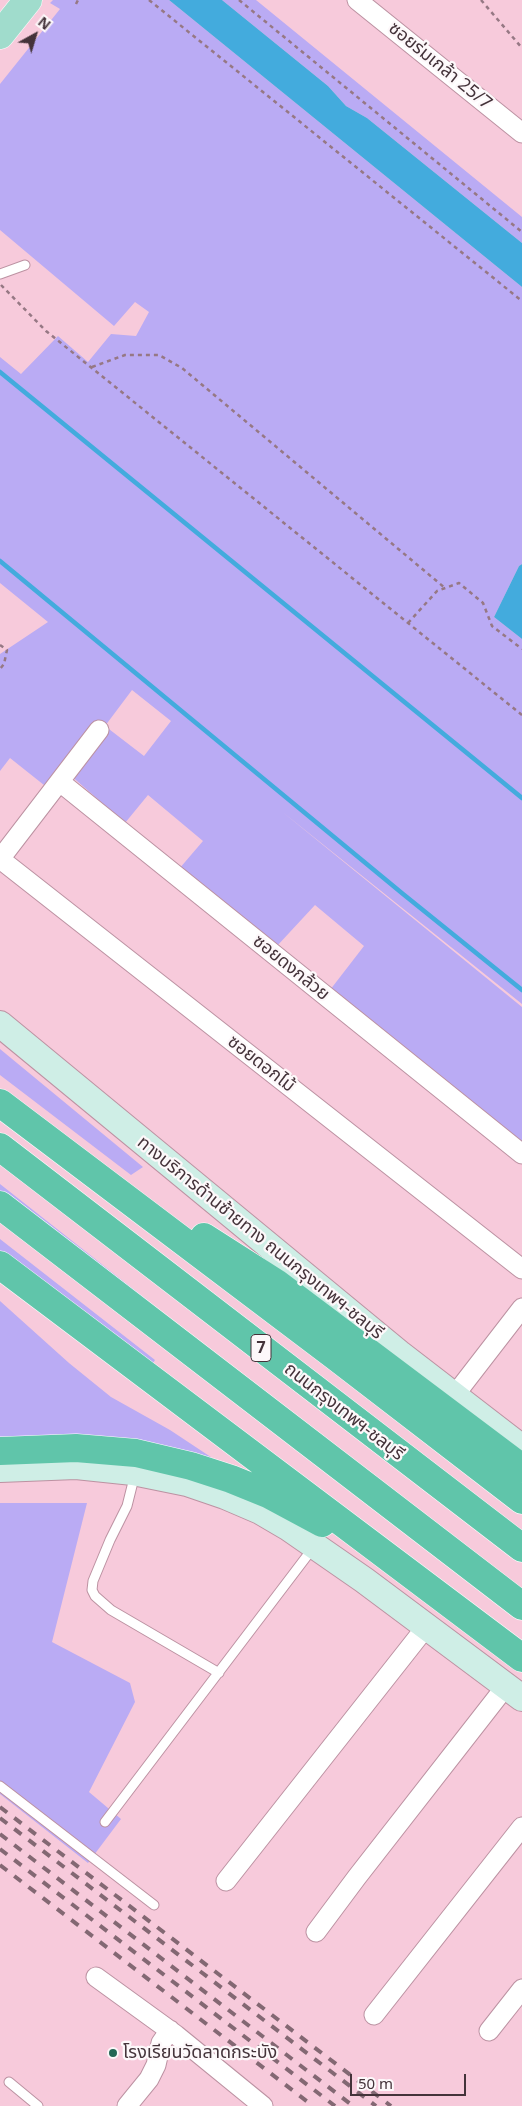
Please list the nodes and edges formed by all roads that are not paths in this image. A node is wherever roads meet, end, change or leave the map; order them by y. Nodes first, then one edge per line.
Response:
1 (28, 0) edge
2 (357, 0) edge
3 (0, 35) edge
4 (522, 133) edge
5 (25, 265) dead end
6 (0, 274) edge
7 (99, 730) dead end
8 (60, 782) junction
9 (0, 859) edge
10 (0, 1024) edge
11 (0, 1103) edge
12 (0, 1147) edge
13 (522, 1154) edge
14 (76, 1160) junction
15 (0, 1205) edge
16 (0, 1265) edge
17 (522, 1269) edge
18 (522, 1308) edge
19 (335, 1356) junction
20 (454, 1396) junction
21 (522, 1448) edge
22 (0, 1451) edge
23 (522, 1468) edge
24 (0, 1469) edge
25 (136, 1472) junction
26 (522, 1500) edge
27 (522, 1538) edge
28 (314, 1546) junction
29 (522, 1548) edge
30 (404, 1568) junction
31 (522, 1606) edge
32 (426, 1626) junction
33 (522, 1658) edge
34 (219, 1673) junction
35 (514, 1692) edge
36 (0, 1786) edge
37 (105, 1822) dead end
38 (522, 1828) edge
39 (226, 1881) dead end
40 (154, 1905) dead end
41 (316, 1932) dead end
42 (96, 1977) dead end
43 (522, 1989) edge
44 (374, 2015) dead end
45 (170, 2030) junction
46 (489, 2031) dead end
47 (9, 2082) dead end
48 (38, 2106) edge
49 (127, 2106) edge
50 (263, 2106) edge

1 - 3 main road
2 - 4 street, ซอยร่มเกล้า 25/7
5 - 6 lane
7 - 8 street
8 - 9 street
8 - 13 street, ซอยดงกล้วย
9 - 17 street, ซอยดอกไม้
10 - 20 main road, ทางบริการด้านซ้ายทาง ถนนกรุงเทพฯ-ชลบุรี
11 - 14 highway
12 - 29 highway, ถนนกรุงเทพฯ-ชลบุรี / 7
14 - 19 highway
14 - 23 highway
15 - 31 highway
16 - 30 highway
18 - 20 street
19 - 26 highway
19 - 27 highway
20 - 21 main road, ทางบริการด้านซ้ายทาง ถนนกรุงเทพฯ-ชลบุรี
22 - 30 highway
24 - 25 main road
25 - 28 main road
25 - 34 lane
28 - 32 main road
28 - 34 lane
30 - 33 highway
32 - 35 main road
32 - 39 street
34 - 37 lane
35 - 41 street
36 - 40 lane
38 - 44 street
42 - 45 street
43 - 46 street
45 - 49 street
45 - 50 street
47 - 48 lane

